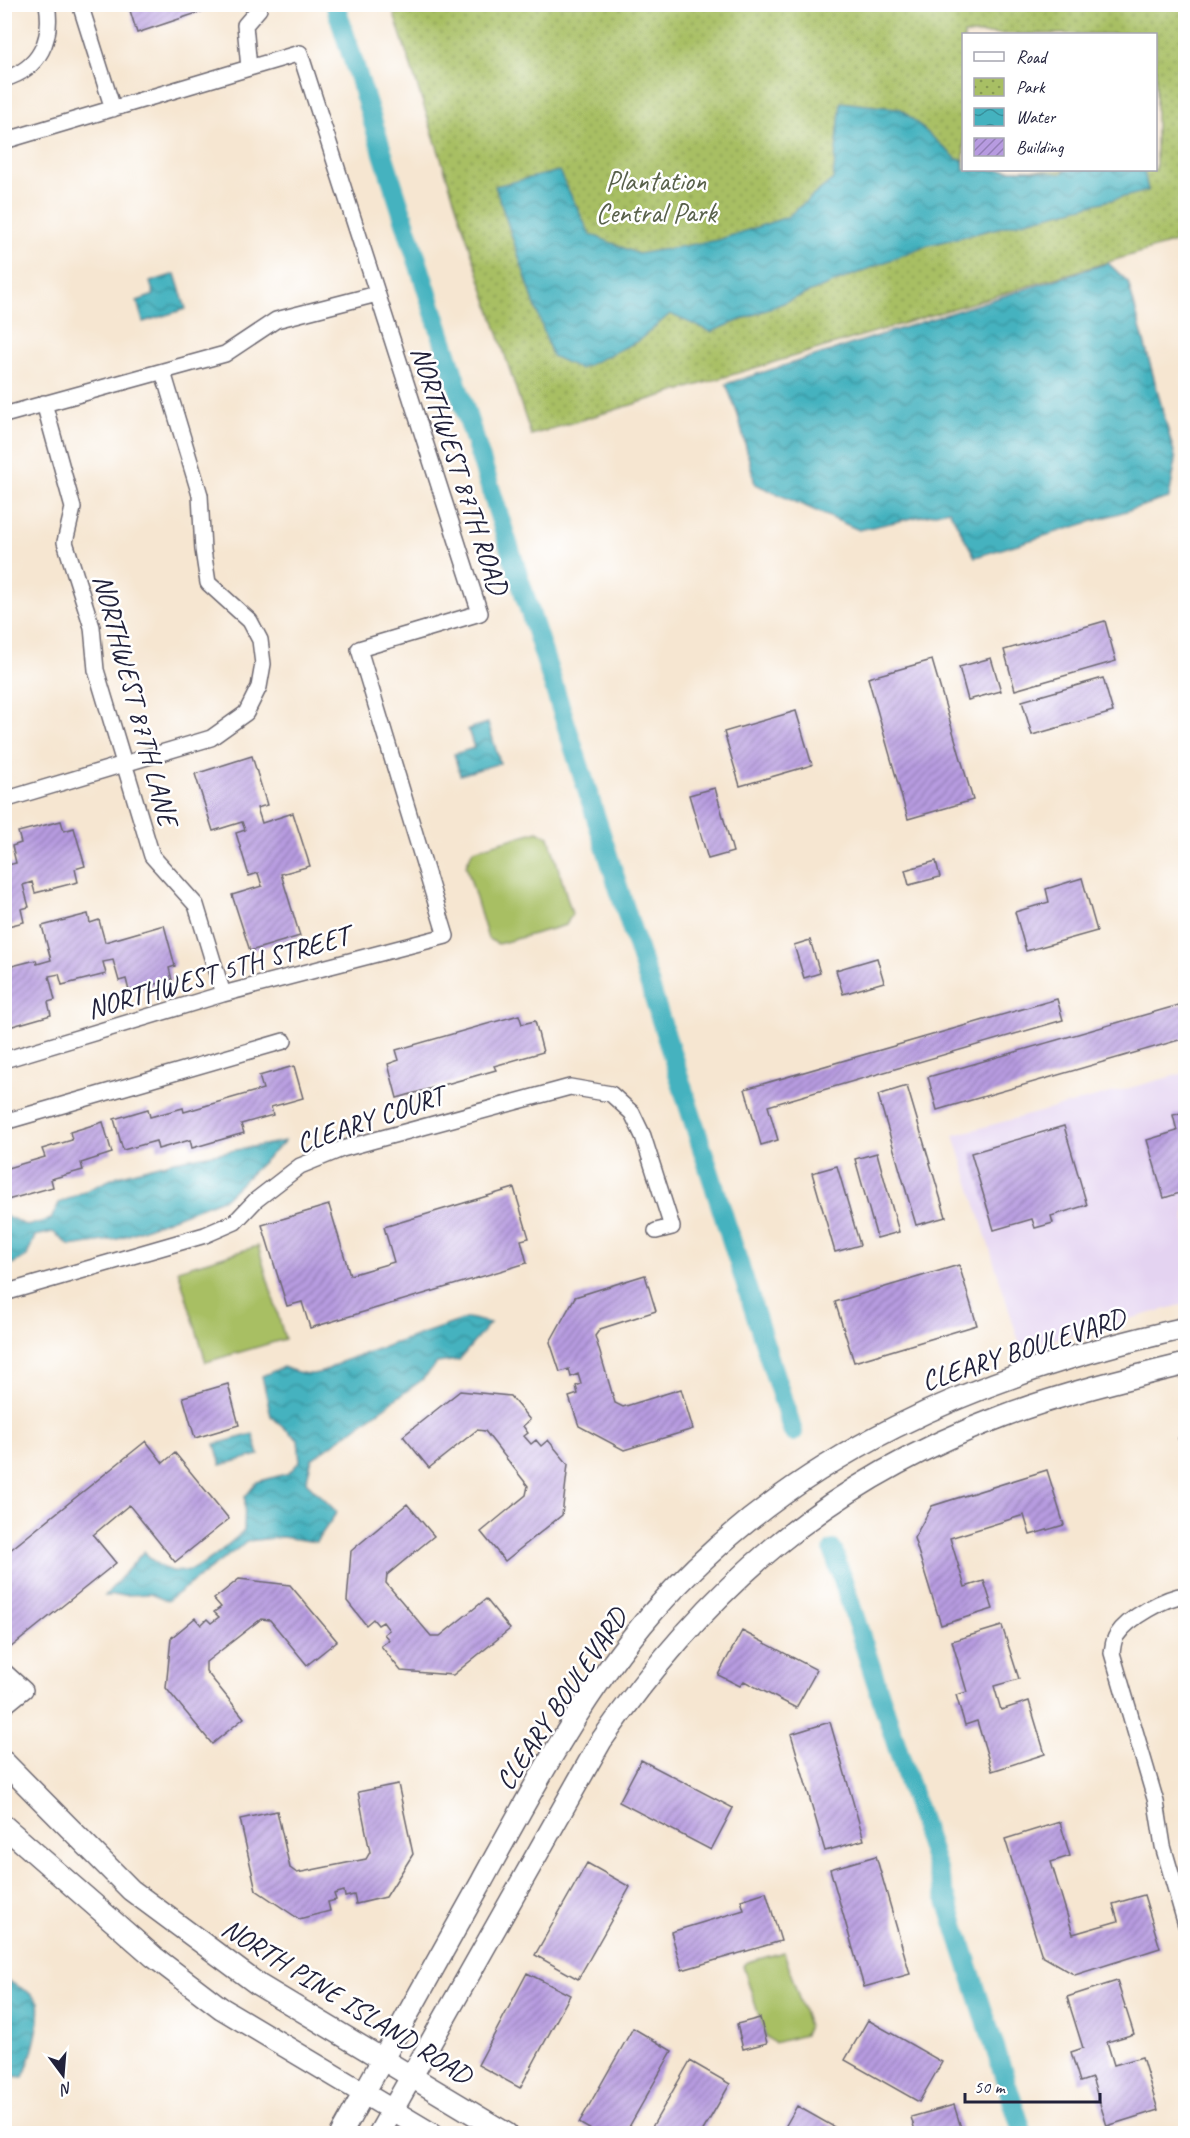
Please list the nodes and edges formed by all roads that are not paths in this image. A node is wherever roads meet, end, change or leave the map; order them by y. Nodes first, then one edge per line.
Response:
1 (47, 4) edge
2 (80, 4) edge
3 (258, 4) edge
4 (249, 68) junction
5 (4, 79) edge
6 (113, 109) junction
7 (4, 141) edge
8 (376, 294) junction
9 (163, 372) junction
10 (44, 403) junction
11 (4, 415) edge
12 (125, 765) junction
13 (4, 800) edge
14 (446, 936) joint
15 (223, 994) junction
16 (285, 1041) dead end
17 (4, 1060) edge
18 (4, 1122) edge
19 (656, 1232) dead end
20 (4, 1293) edge
21 (1185, 1328) edge
22 (1185, 1364) edge
23 (1185, 1595) edge
24 (4, 1671) edge
25 (4, 1707) edge
26 (4, 1762) edge
27 (4, 1826) edge
28 (1185, 1925) edge
29 (383, 2061) junction
30 (411, 2077) junction
31 (363, 2095) junction
32 (392, 2111) junction
33 (341, 2133) edge
34 (379, 2133) edge
35 (432, 2133) edge
36 (507, 2133) edge

1 - 5 street
2 - 6 street
3 - 4 street
4 - 6 street
4 - 8 street, NORTHWEST 87TH ROAD
6 - 7 street
8 - 9 street
8 - 14 street, NORTHWEST 87TH ROAD
9 - 10 street
9 - 12 street
10 - 11 street
10 - 12 street, NORTHWEST 87TH LANE
12 - 13 street
12 - 15 street, NORTHWEST 87TH LANE
14 - 15 street, NORTHWEST 5TH STREET
15 - 17 street, NORTHWEST 5TH STREET
16 - 18 street
19 - 20 street, CLEARY COURT
21 - 29 street, CLEARY BOULEVARD
22 - 30 street, CLEARY BOULEVARD
23 - 28 street
24 - 25 street
26 - 29 street, NORTH PINE ISLAND ROAD
27 - 31 street
29 - 30 street, NORTH PINE ISLAND ROAD
29 - 31 street, CLEARY BOULEVARD
30 - 32 street, CLEARY BOULEVARD
30 - 36 street, NORTH PINE ISLAND ROAD
31 - 32 street
31 - 33 street, CLEARY BOULEVARD
32 - 34 street, CLEARY BOULEVARD
32 - 35 street

